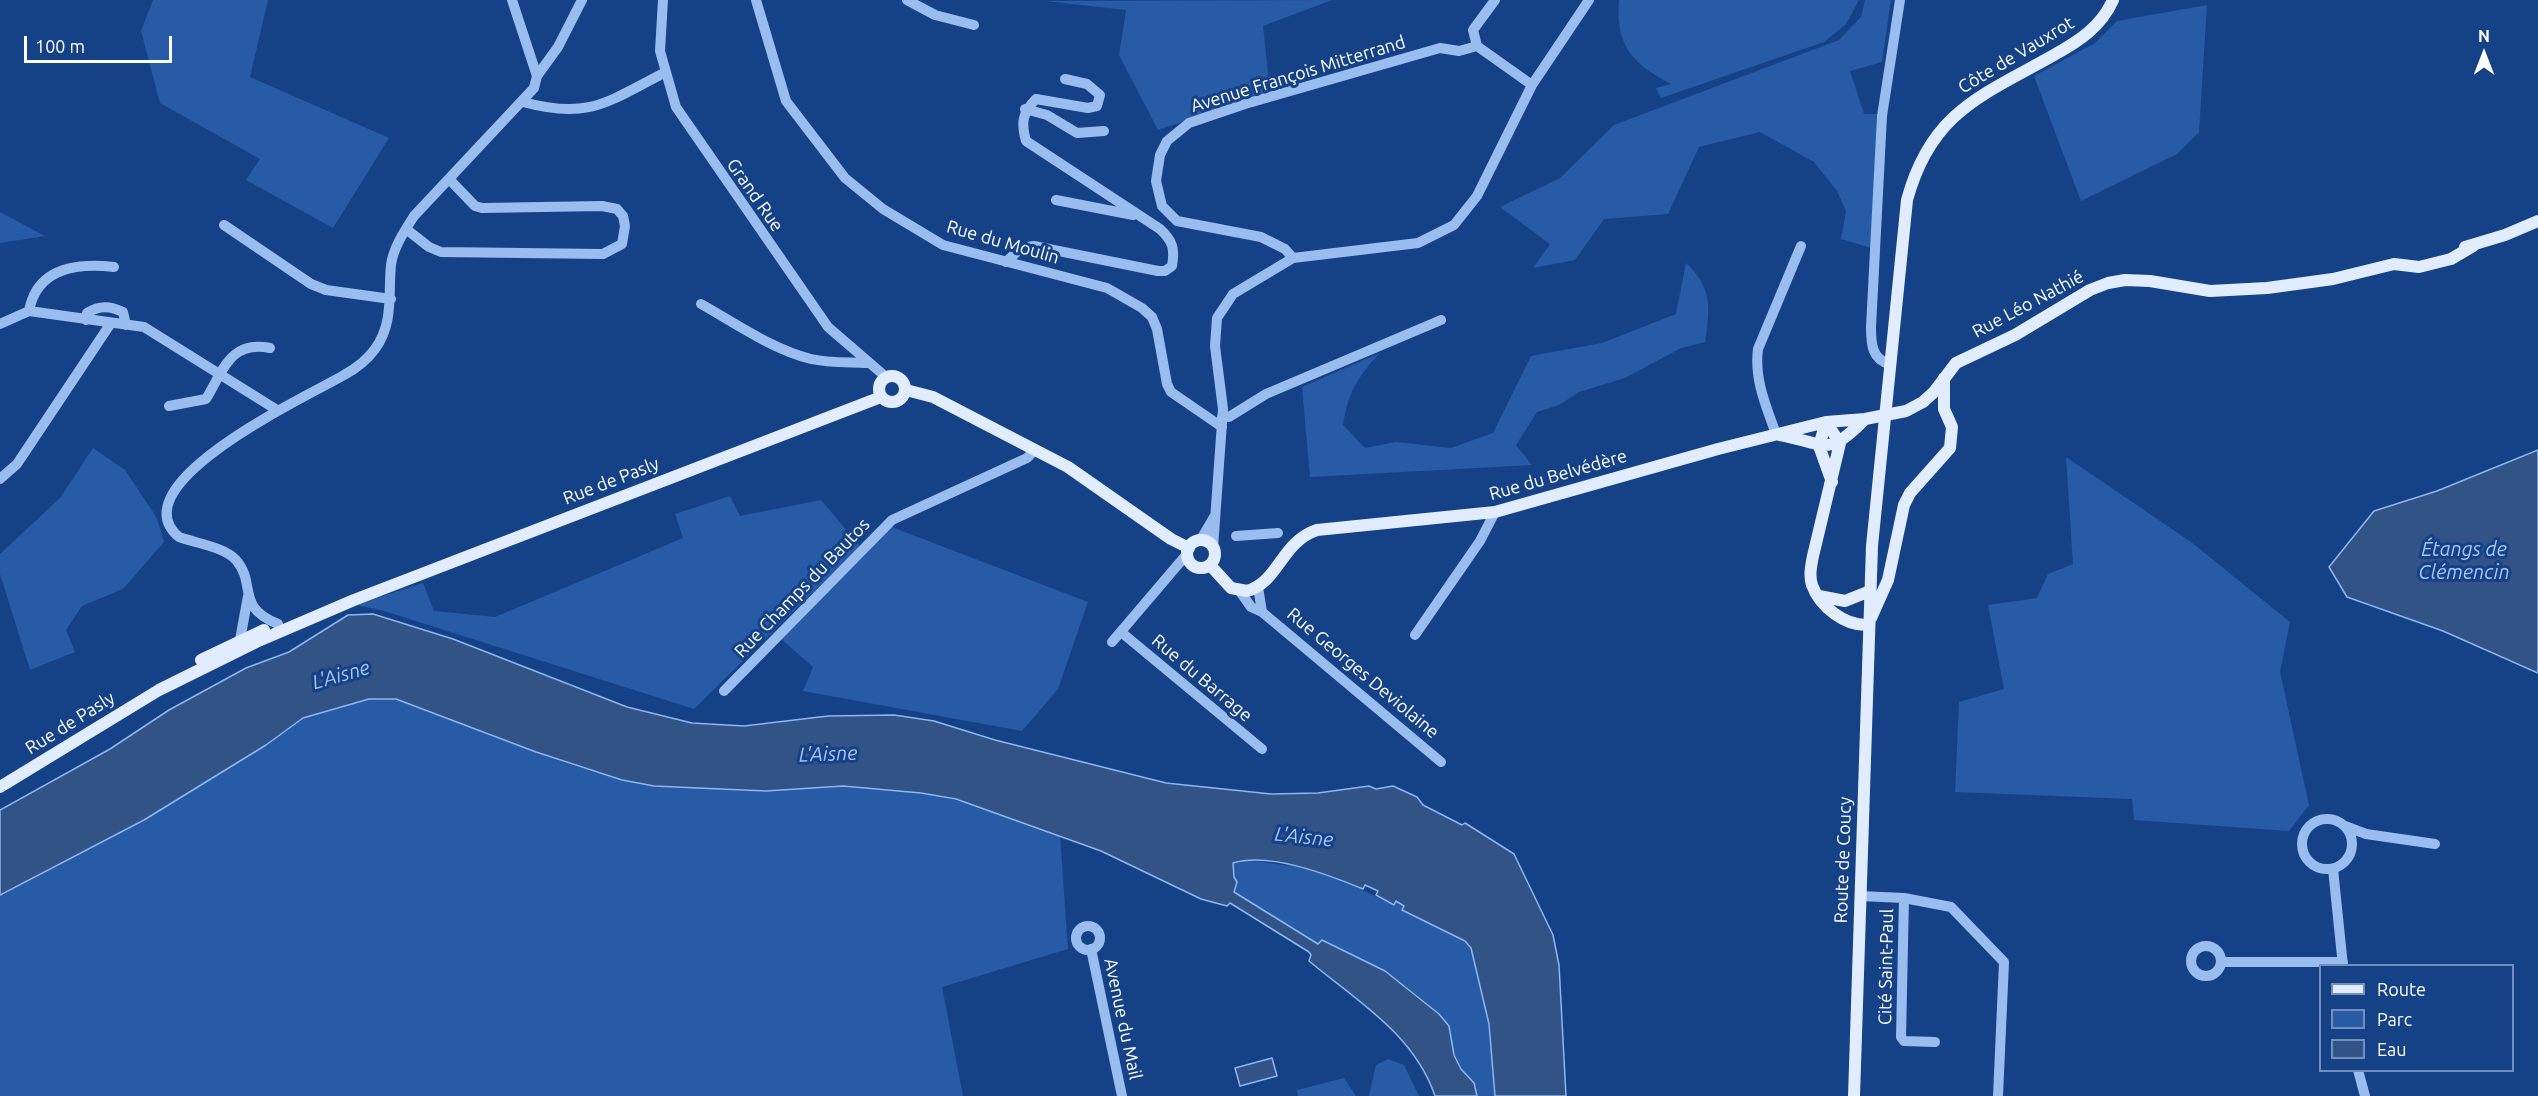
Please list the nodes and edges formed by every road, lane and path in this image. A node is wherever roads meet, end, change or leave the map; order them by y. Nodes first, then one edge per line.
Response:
1 (512, 0) edge
2 (582, 0) edge
3 (663, 0) edge
4 (756, 0) edge
5 (907, 0) edge
6 (1495, 0) edge
7 (1589, 0) edge
8 (1900, 0) edge
9 (2113, 0) edge
10 (974, 25) dead end
11 (1477, 46) junction
12 (664, 73) junction
13 (537, 76) junction
14 (1065, 79) dead end
15 (1532, 85) junction
16 (523, 102) junction
17 (1025, 109) junction
18 (1104, 131) dead end
19 (449, 179) junction
20 (1056, 200) dead end
21 (1141, 217) junction
22 (2538, 221) edge
23 (224, 225) dead end
24 (406, 229) junction
25 (1801, 246) dead end
26 (1293, 258) junction
27 (1006, 262) junction
28 (114, 267) dead end
29 (391, 299) junction
30 (701, 304) dead end
31 (29, 311) junction
32 (86, 320) junction
33 (1440, 320) dead end
34 (111, 323) junction
35 (0, 324) edge
36 (126, 325) junction
37 (270, 348) dead end
38 (867, 363) junction
39 (1890, 364) junction
40 (220, 375) junction
41 (886, 377) junction
42 (1944, 378) junction
43 (906, 390) junction
44 (881, 397) junction
45 (1923, 402) junction
46 (169, 406) dead end
47 (1944, 409) junction
48 (277, 410) junction
49 (1865, 419) junction
50 (1222, 422) junction
51 (1826, 422) junction
52 (1776, 434) junction
53 (1883, 436) joint
54 (1840, 443) junction
55 (1819, 446) junction
56 (1035, 450) junction
57 (0, 479) edge
58 (1832, 482) junction
59 (1495, 512) junction
60 (1214, 516) junction
61 (1278, 532) dead end
62 (1236, 536) dead end
63 (1200, 541) junction
64 (1213, 548) junction
65 (1188, 551) junction
66 (1210, 565) junction
67 (1258, 587) junction
68 (1239, 590) junction
69 (1870, 591) junction
70 (248, 596) junction
71 (1819, 596) junction
72 (354, 600) junction
73 (1262, 612) junction
74 (278, 624) junction
75 (1868, 625) junction
76 (1121, 632) junction
77 (1415, 635) dead end
78 (240, 640) junction
79 (1112, 642) dead end
80 (159, 690) junction
81 (724, 691) dead end
82 (1262, 749) dead end
83 (1441, 762) dead end
84 (0, 787) edge
85 (2345, 826) junction
86 (2366, 834) junction
87 (2353, 842) junction
88 (2435, 844) dead end
89 (2332, 869) junction
90 (1860, 896) junction
91 (1904, 898) junction
92 (1091, 949) dead end
93 (2221, 962) dead end
94 (2343, 964) edge
95 (1935, 1042) dead end
96 (2358, 1072) edge
97 (1122, 1096) edge
98 (1854, 1096) edge
99 (1998, 1096) edge
100 (2365, 1096) edge

1 - 13 street
2 - 13 street
3 - 12 street, Grand Rue
4 - 27 street, Rue du Moulin
5 - 10 street
6 - 11 street
7 - 15 street
8 - 39 street
9 - 39 main road, Côte de Vauxrot
11 - 15 street
11 - 26 street, Avenue François Mitterrand
12 - 16 street
12 - 38 street, Grand Rue
13 - 16 street
14 - 17 street
15 - 26 street
16 - 19 street
17 - 18 street
17 - 21 street
19 - 24 street
19 - 24 street
20 - 21 street
21 - 27 street
22 - 42 main road, Rue Léo Nathié
23 - 29 street
24 - 29 street
25 - 52 street
26 - 50 street
27 - 50 street, Rue du Moulin
28 - 31 street
29 - 48 street
30 - 38 street
31 - 32 street
31 - 35 street
32 - 34 street
32 - 36 street
33 - 50 street
34 - 36 street
34 - 57 street
36 - 40 street
37 - 40 street
38 - 41 street, Grand Rue
39 - 53 main road, Côte de Vauxrot
40 - 46 street
40 - 48 street
41 - 43 main road
41 - 44 main road
42 - 45 main road, Rue Léo Nathié
42 - 47 main road
43 - 44 main road
43 - 56 main road
44 - 72 main road, Rue de Pasly
45 - 47 main road
45 - 49 main road, Rue du Belvédère
47 - 75 main road
48 - 70 street
49 - 51 main road, Rue du Belvédère
49 - 54 main road
50 - 60 street
51 - 52 main road, Rue du Belvédère
51 - 54 main road
51 - 55 main road
52 - 55 main road
52 - 59 main road, Rue du Belvédère
53 - 69 main road, Route de Coucy
54 - 55 main road
54 - 58 main road
55 - 58 main road
56 - 65 main road
56 - 81 street, Rue Champs du Bautos
58 - 71 main road
59 - 67 main road, Rue du Belvédère
59 - 77 street
60 - 63 street
60 - 64 street
61 - 62 street
63 - 64 main road
63 - 65 main road
64 - 66 main road
65 - 66 main road
65 - 76 street
66 - 68 main road, Rue Georges Deviolaine
67 - 68 main road
67 - 73 street, Rue Georges Deviolaine
68 - 73 street, Rue Georges Deviolaine
69 - 71 main road
69 - 75 main road, Route de Coucy
70 - 74 street
70 - 78 street
71 - 75 main road
72 - 74 main road, Rue de Pasly
72 - 80 main road, Rue de Pasly
73 - 83 street, Rue Georges Deviolaine
74 - 78 main road, Rue de Pasly
75 - 90 main road, Route de Coucy
76 - 79 street
76 - 82 street, Rue du Barrage
78 - 80 main road, Rue de Pasly
80 - 84 main road, Rue de Pasly
85 - 86 street
85 - 87 street
85 - 89 street
86 - 87 street
86 - 88 street
87 - 89 street
89 - 94 street
90 - 91 street
90 - 98 main road, Route de Coucy
91 - 95 street, Cité Saint-Paul
91 - 99 street
92 - 97 street, Avenue du Mail
93 - 94 street
96 - 100 street

